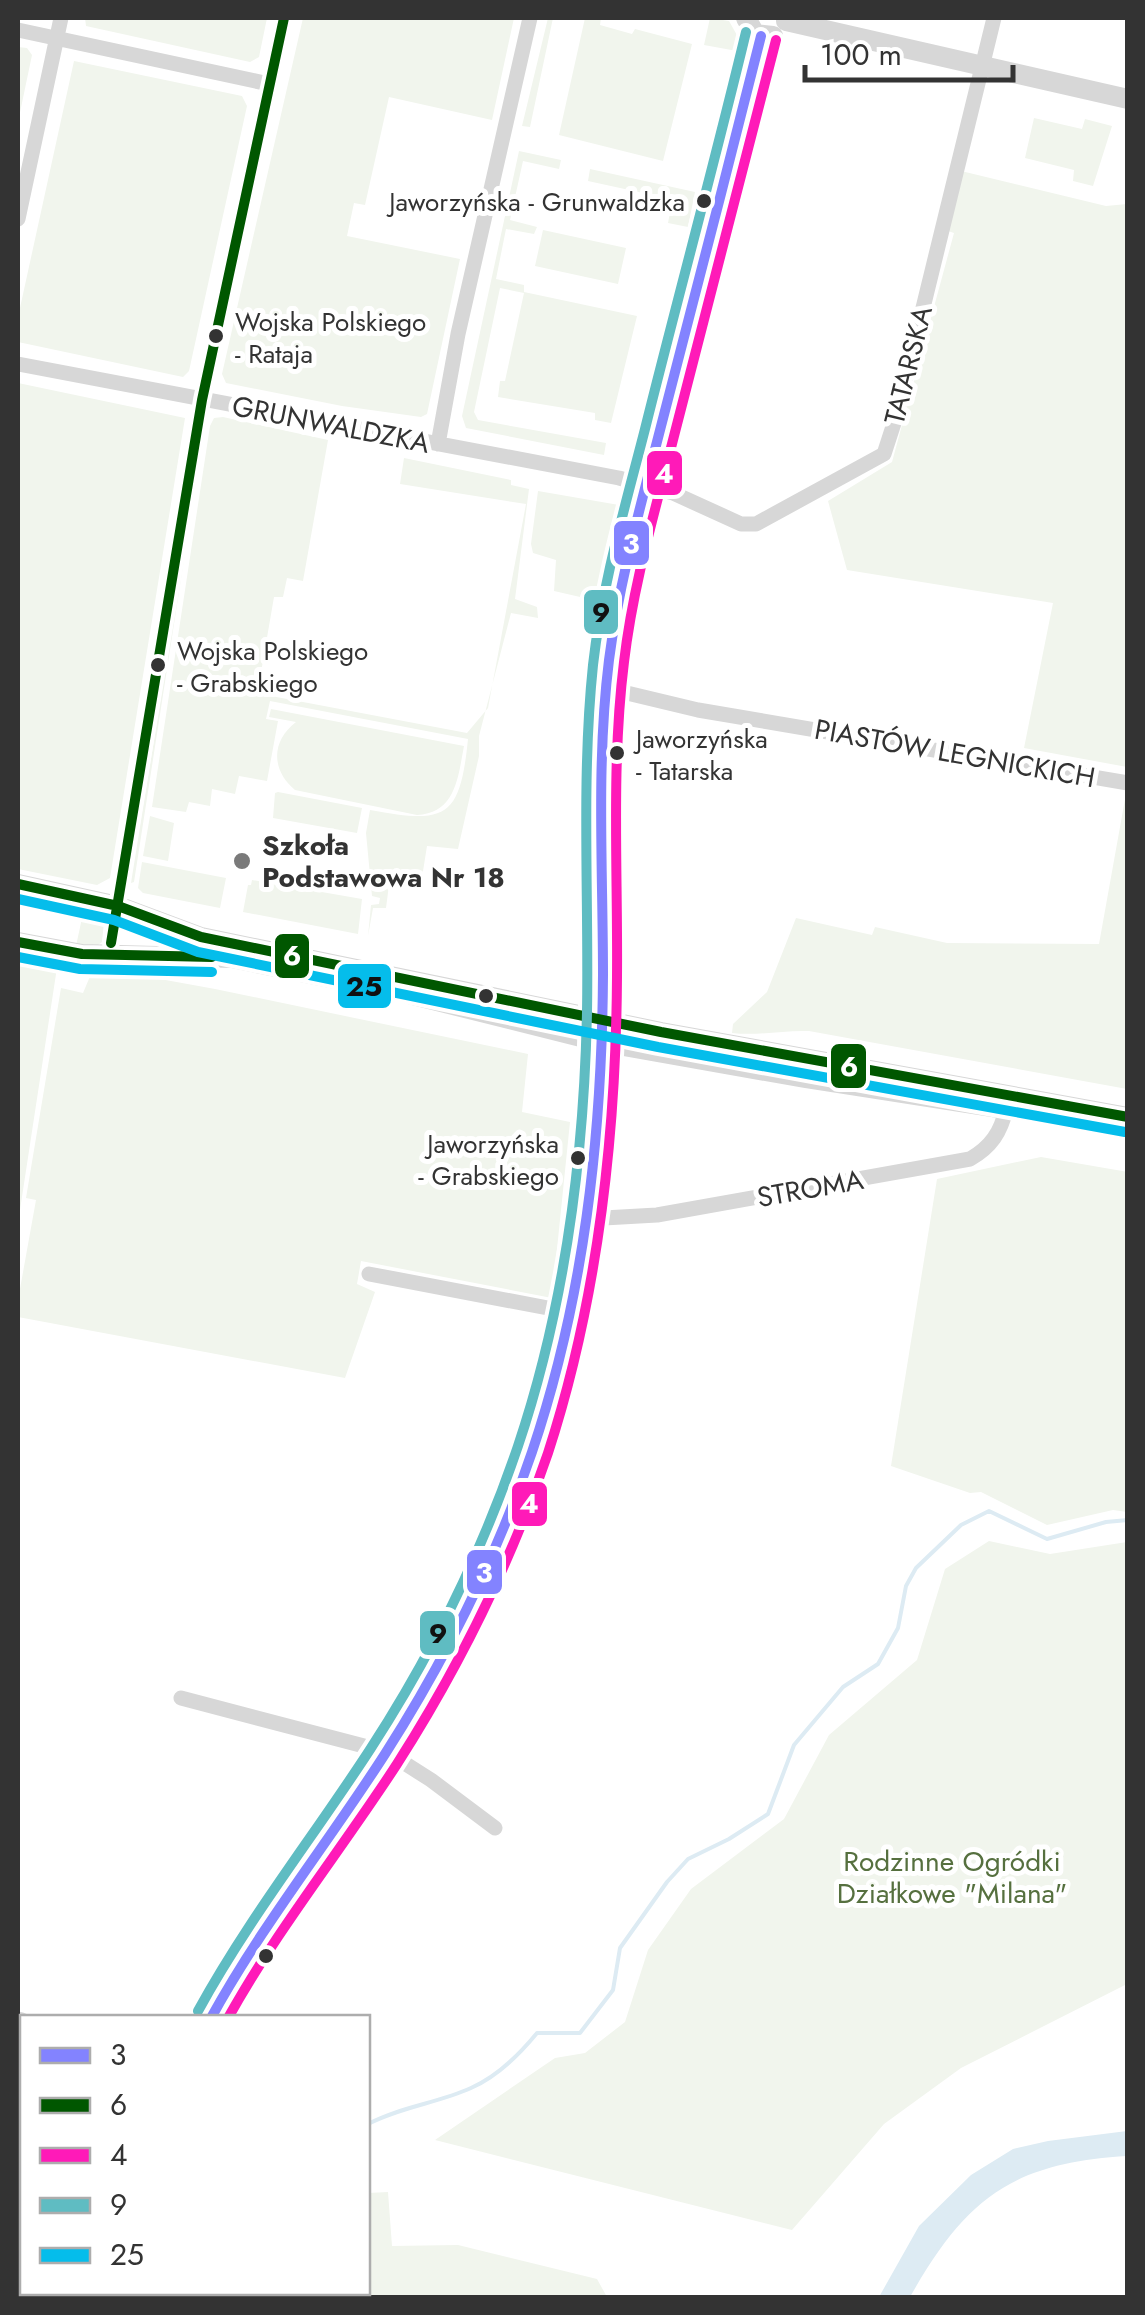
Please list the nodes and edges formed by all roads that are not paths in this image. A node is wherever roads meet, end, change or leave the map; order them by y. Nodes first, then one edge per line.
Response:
1 (61, 18) edge
2 (284, 18) edge
3 (530, 18) edge
4 (746, 18) edge
5 (994, 18) edge
6 (786, 19) edge
7 (18, 30) edge
8 (762, 36) junction
9 (57, 38) junction
10 (981, 65) junction
11 (269, 84) junction
12 (1128, 99) edge
13 (18, 219) edge
14 (18, 364) edge
15 (202, 400) junction
16 (438, 444) junction
17 (645, 485) junction
18 (606, 688) junction
19 (1128, 782) edge
20 (18, 884) edge
21 (118, 906) junction
22 (18, 942) edge
23 (218, 949) junction
24 (109, 956) junction
25 (602, 1020) junction
26 (601, 1042) junction
27 (1006, 1109) junction
28 (1128, 1117) edge
29 (1128, 1130) edge
30 (586, 1218) junction
31 (369, 1274) dead end
32 (570, 1312) junction
33 (181, 1698) dead end
34 (386, 1752) junction
35 (495, 1828) dead end
36 (213, 2015) edge

1 - 9 street
2 - 11 street
3 - 16 street
4 - 8 street
5 - 10 street, TATARSKA
6 - 8 street
6 - 10 street
7 - 9 street
8 - 17 street
9 - 11 street
9 - 13 street
10 - 12 street
10 - 17 street, TATARSKA
11 - 15 street
14 - 15 street, GRUNWALDZKA
15 - 16 street, GRUNWALDZKA
15 - 21 street
16 - 17 street, GRUNWALDZKA
17 - 18 street
18 - 19 street, PIASTÓW LEGNICKICH
18 - 25 street
20 - 21 street
21 - 23 street
21 - 24 street
22 - 24 street
23 - 24 street
23 - 25 street
23 - 26 street
25 - 26 street
25 - 28 street
26 - 27 street
26 - 30 street
27 - 29 street
27 - 30 street, STROMA
30 - 32 street
31 - 32 street
32 - 34 street
33 - 34 street
34 - 35 street
34 - 36 street

